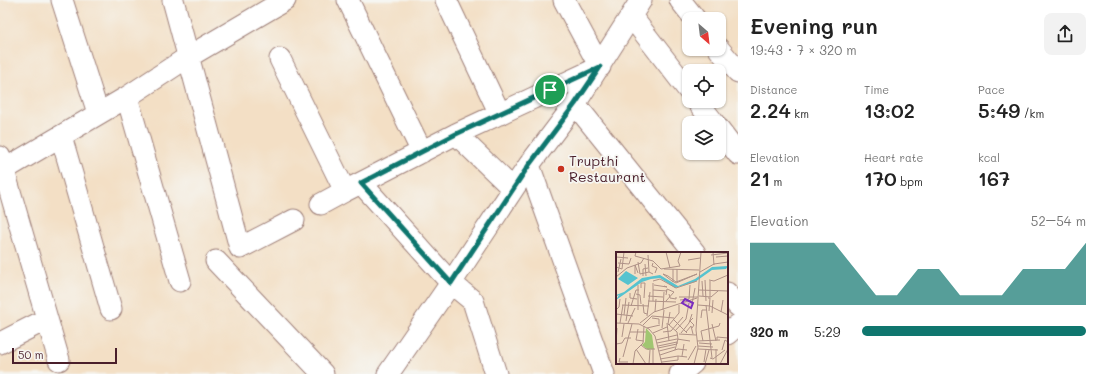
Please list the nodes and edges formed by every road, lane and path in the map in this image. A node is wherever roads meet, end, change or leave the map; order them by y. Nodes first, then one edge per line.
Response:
1 (62, 0) edge
2 (173, 0) edge
3 (285, 0) edge
4 (348, 0) edge
5 (446, 0) edge
6 (564, 0) edge
7 (680, 0) edge
8 (636, 8) edge
9 (689, 12) edge
10 (725, 56) edge
11 (188, 57) junction
12 (280, 59) dead end
13 (600, 67) junction
14 (738, 72) edge
15 (682, 80) edge
16 (127, 97) junction
17 (575, 104) junction
18 (702, 108) edge
19 (98, 113) junction
20 (500, 114) junction
21 (709, 116) edge
22 (456, 134) junction
23 (61, 136) junction
24 (726, 139) edge
25 (422, 152) junction
26 (738, 154) edge
27 (529, 165) junction
28 (1, 166) edge
29 (353, 187) junction
30 (513, 189) junction
31 (321, 204) dead end
32 (294, 220) dead end
33 (694, 252) edge
34 (216, 261) dead end
35 (180, 281) dead end
36 (451, 283) junction
37 (728, 294) edge
38 (738, 306) edge
39 (111, 309) dead end
40 (47, 319) junction
41 (738, 325) edge
42 (728, 333) edge
43 (0, 342) edge
44 (59, 360) dead end
45 (692, 364) edge
46 (323, 374) edge
47 (388, 374) edge
48 (496, 374) edge
49 (604, 374) edge
50 (680, 374) edge

1 - 19 street
2 - 11 street
3 - 11 street
4 - 25 street
5 - 20 street
6 - 13 street
7 - 9 street
8 - 13 street
8 - 15 street
10 - 14 street
11 - 16 street
11 - 32 street
12 - 29 street
13 - 17 street
13 - 20 street
16 - 19 street
16 - 35 street
17 - 27 street
17 - 33 street
18 - 21 street
19 - 23 street
20 - 22 street
22 - 25 street
22 - 30 street
23 - 28 street
23 - 39 street
24 - 26 street
25 - 29 street
27 - 30 street
27 - 49 street
28 - 40 street
29 - 31 street
29 - 36 street
30 - 36 street
34 - 46 street
36 - 47 street
36 - 48 street
37 - 38 street
40 - 43 street
40 - 44 street
41 - 42 street
45 - 50 street

